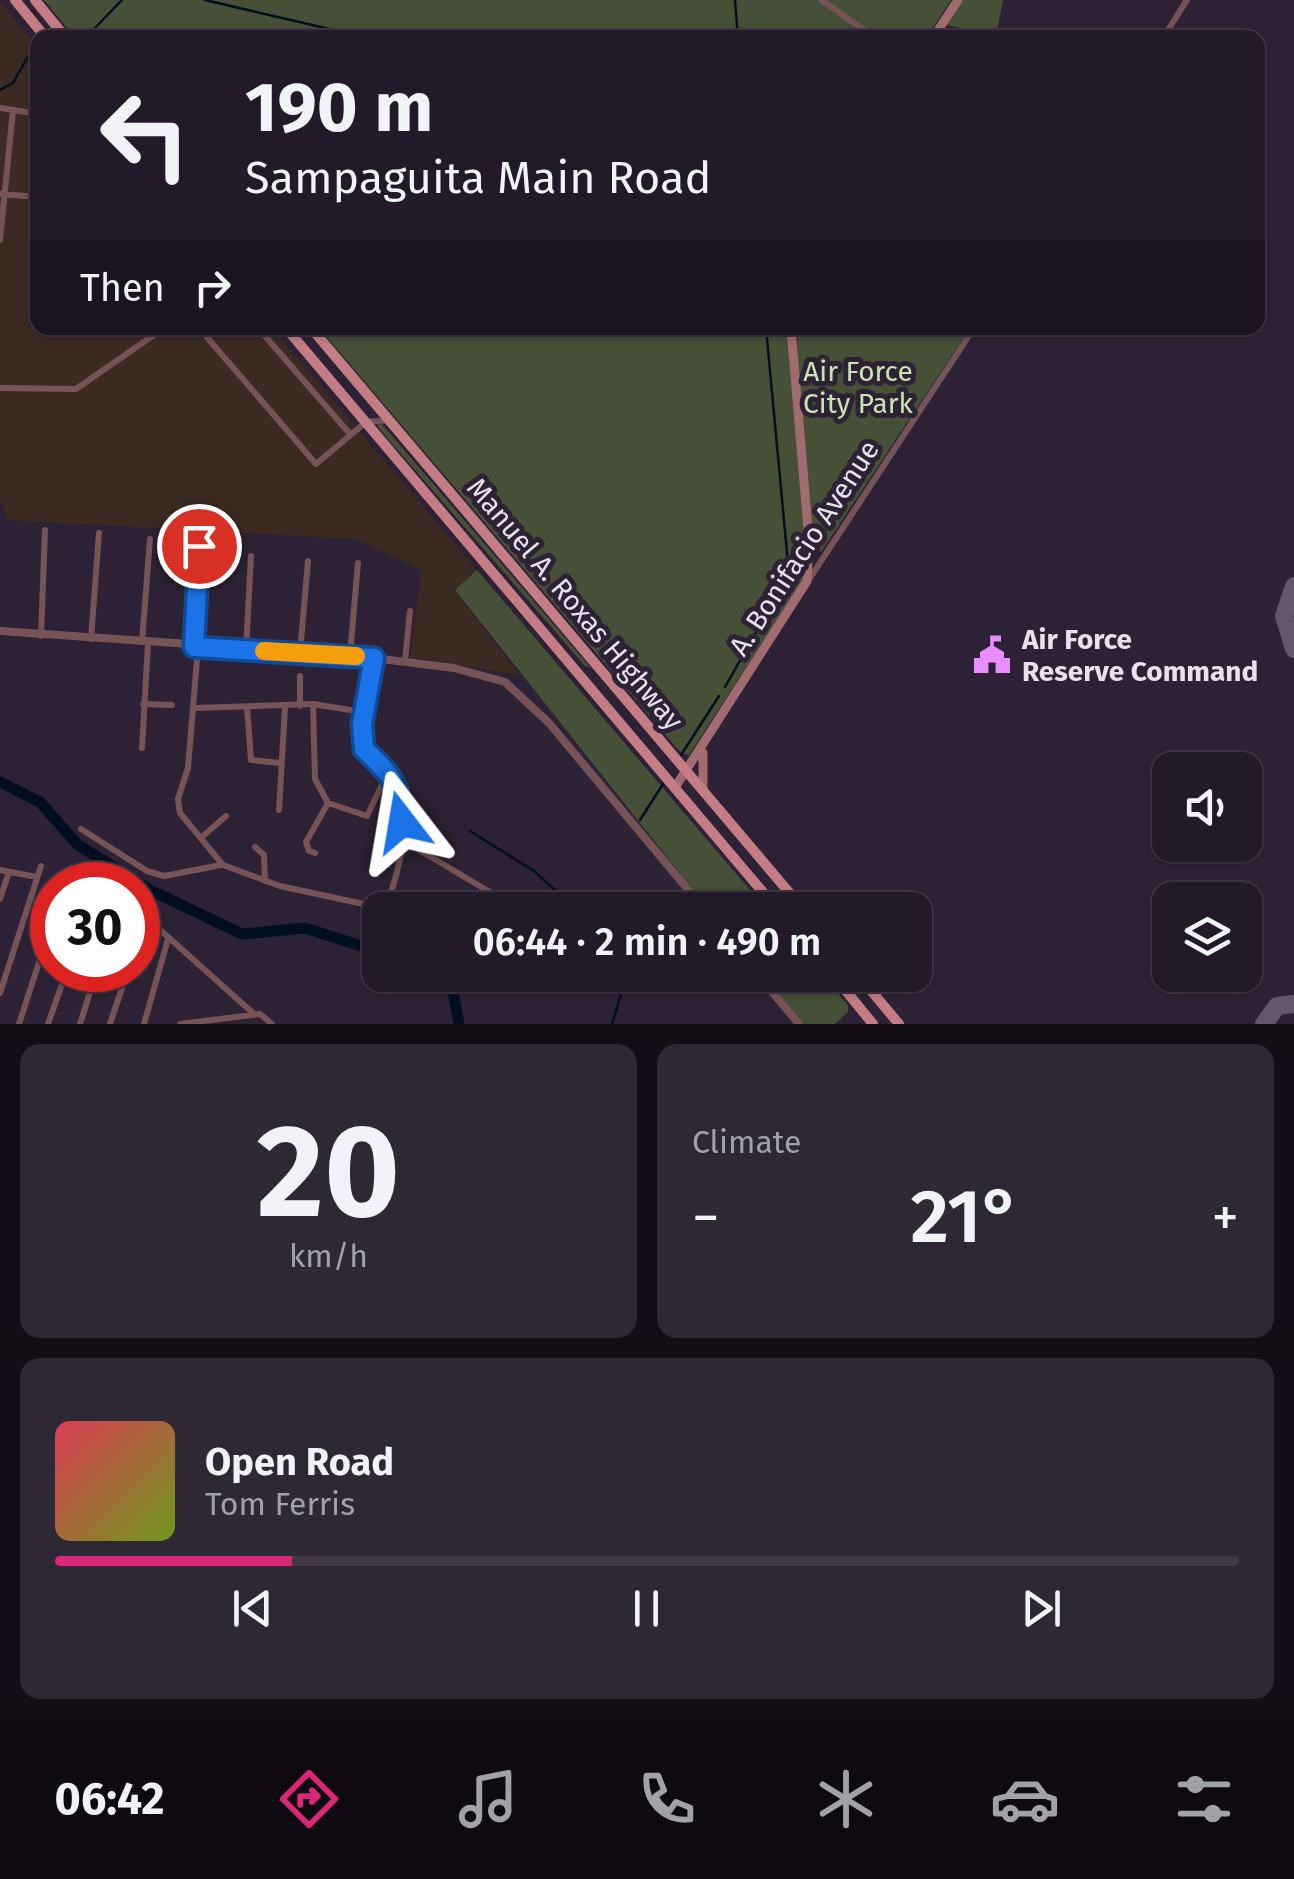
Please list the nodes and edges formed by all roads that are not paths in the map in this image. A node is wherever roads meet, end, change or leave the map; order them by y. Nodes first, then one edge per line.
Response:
1 (35, 0) edge
2 (822, 0) edge
3 (958, 0) edge
4 (1187, 0) edge
5 (16, 1) edge
6 (40, 30) edge
7 (59, 30) edge
8 (865, 30) edge
9 (938, 30) edge
10 (1168, 30) edge
11 (0, 108) edge
12 (13, 110) junction
13 (30, 113) edge
14 (1, 194) edge
15 (30, 196) edge
16 (0, 240) edge
17 (154, 335) edge
18 (205, 335) edge
19 (264, 335) edge
20 (292, 335) edge
21 (317, 335) edge
22 (791, 335) edge
23 (970, 335) edge
24 (0, 388) edge
25 (390, 420) junction
26 (366, 422) junction
27 (350, 434) junction
28 (46, 530) dead end
29 (99, 534) dead end
30 (150, 539) dead end
31 (199, 546) dead end
32 (251, 556) dead end
33 (308, 561) dead end
34 (358, 563) dead end
35 (807, 581) junction
36 (410, 610) dead end
37 (0, 631) edge
38 (41, 636) junction
39 (91, 640) junction
40 (145, 643) junction
41 (196, 647) junction
42 (246, 650) junction
43 (300, 652) junction
44 (350, 655) junction
45 (374, 658) junction
46 (405, 662) junction
47 (599, 666) junction
48 (300, 676) dead end
49 (586, 679) junction
50 (142, 704) junction
51 (313, 704) junction
52 (172, 705) dead end
53 (300, 706) junction
54 (246, 707) junction
55 (194, 708) junction
56 (285, 708) junction
57 (364, 712) junction
58 (705, 744) junction
59 (142, 748) dead end
60 (280, 763) junction
61 (688, 770) junction
62 (388, 771) junction
63 (676, 786) junction
64 (703, 789) junction
65 (328, 804) junction
66 (279, 810) dead end
67 (226, 816) dead end
68 (80, 828) dead end
69 (202, 837) junction
70 (404, 842) junction
71 (750, 846) junction
72 (255, 847) dead end
73 (315, 853) dead end
74 (736, 859) junction
75 (222, 865) junction
76 (0, 870) edge
77 (9, 872) junction
78 (30, 876) edge
79 (265, 881) junction
80 (392, 892) edge
81 (490, 892) edge
82 (690, 892) edge
83 (763, 892) edge
84 (789, 892) edge
85 (30, 898) edge
86 (0, 899) edge
87 (362, 903) edge
88 (160, 931) edge
89 (168, 938) junction
90 (4, 965) edge
91 (30, 988) edge
92 (60, 992) edge
93 (90, 992) edge
94 (121, 992) edge
95 (772, 992) edge
96 (847, 992) edge
97 (872, 992) edge
98 (0, 993) edge
99 (255, 1013) junction
100 (18, 1024) edge
101 (48, 1024) edge
102 (80, 1024) edge
103 (110, 1024) edge
104 (144, 1024) edge
105 (180, 1024) edge
106 (205, 1024) edge
107 (272, 1024) edge
108 (798, 1024) edge
109 (874, 1024) edge
110 (899, 1024) edge

1 - 7 main road
2 - 8 street
3 - 9 main road
4 - 10 street
5 - 6 main road
11 - 12 street
12 - 13 street
12 - 14 street
14 - 15 street
14 - 16 street
17 - 24 street
18 - 27 street
19 - 27 street
20 - 26 main road, Manuel A. Roxas Highway
21 - 25 main road, Manuel A. Roxas Highway
22 - 35 main road
23 - 35 street, A. Bonifacio Avenue
25 - 26 street
25 - 47 main road, Manuel A. Roxas Highway
26 - 27 street
26 - 49 main road, Manuel A. Roxas Highway
28 - 38 street
29 - 39 street
30 - 40 street
31 - 41 street
32 - 42 street
33 - 43 street
34 - 44 street
35 - 58 main road, A. Bonifacio Avenue
36 - 46 street
37 - 38 street
38 - 39 street
39 - 40 street
40 - 41 street
40 - 50 street
41 - 42 street
41 - 55 street
42 - 43 street
43 - 44 street
44 - 45 street
45 - 46 street
45 - 57 street
46 - 82 street
47 - 49 main road
47 - 61 main road, Manuel A. Roxas Highway
48 - 53 street
49 - 63 main road, Manuel A. Roxas Highway
50 - 52 street
50 - 59 street
51 - 53 street
51 - 57 street
51 - 65 street
53 - 56 street
54 - 55 street
54 - 56 street
54 - 60 street
55 - 69 street
56 - 60 street
57 - 62 street
58 - 61 main road, A. Bonifacio Avenue
58 - 64 main road, A. Bonifacio Avenue
60 - 66 street
61 - 63 main road, A. Bonifacio Avenue
61 - 64 main road, Manuel A. Roxas Highway
62 - 65 street
62 - 70 street
63 - 74 main road, Manuel A. Roxas Highway
64 - 71 main road, Manuel A. Roxas Highway
65 - 73 street
67 - 69 street
68 - 75 street
69 - 75 street
70 - 80 street
70 - 81 street
71 - 74 main road
71 - 84 main road, Manuel A. Roxas Highway
72 - 79 street
74 - 83 main road, Manuel A. Roxas Highway
75 - 79 street
76 - 77 street
77 - 78 street
77 - 86 street
79 - 87 street
85 - 90 street
88 - 89 street
89 - 99 street
89 - 104 street
90 - 98 street
91 - 100 street
92 - 101 street
93 - 102 street
94 - 103 street
95 - 108 street
96 - 109 main road
97 - 110 main road
99 - 105 street
99 - 106 street
99 - 107 street

